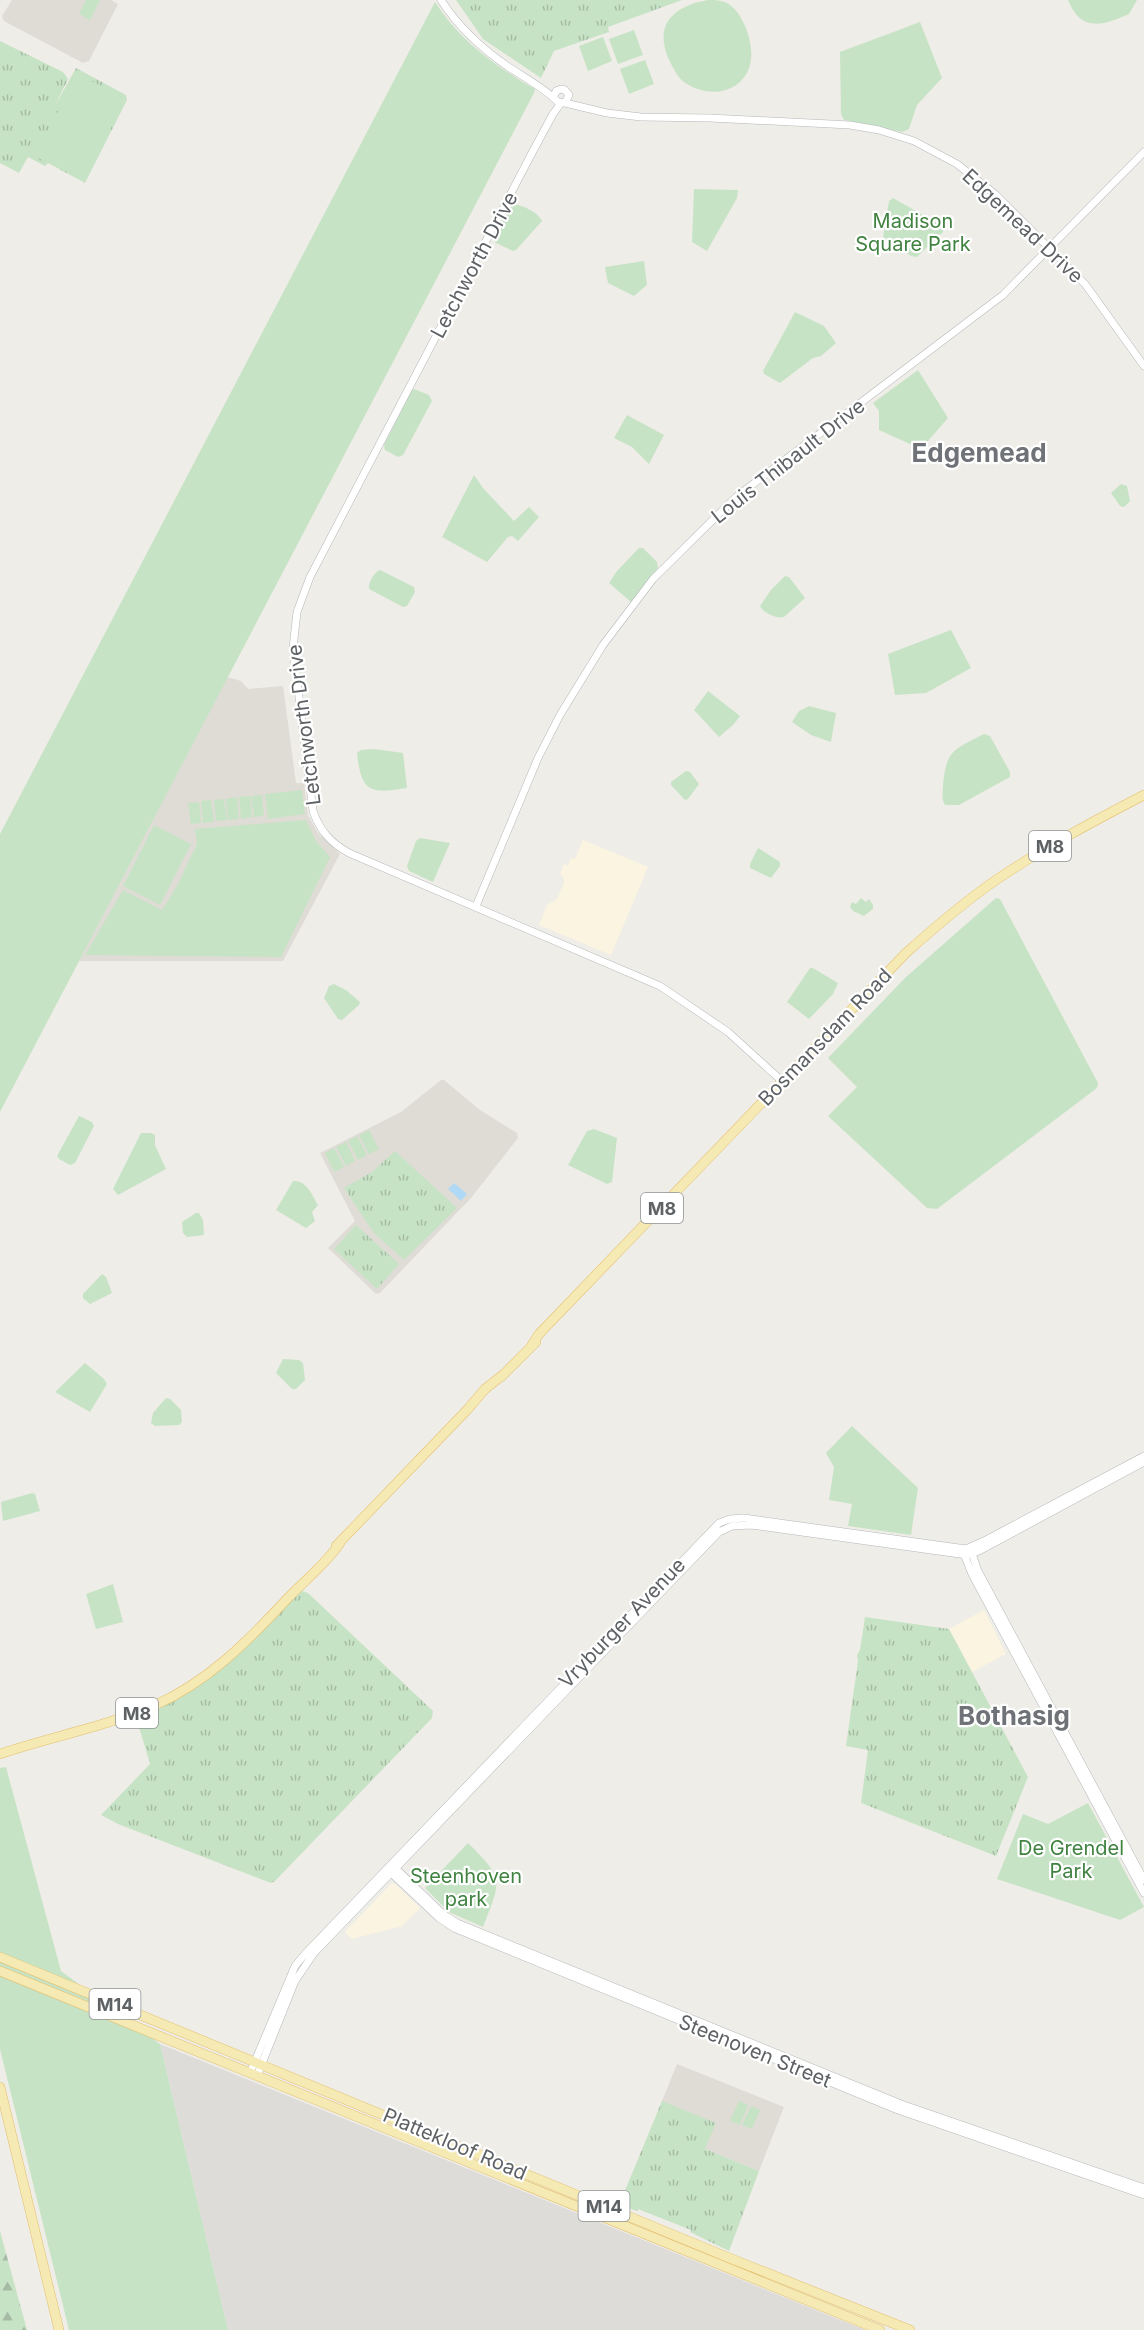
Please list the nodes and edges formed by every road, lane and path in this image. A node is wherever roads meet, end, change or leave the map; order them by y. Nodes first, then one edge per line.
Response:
1 (441, 0) edge
2 (569, 95) junction
3 (558, 99) junction
4 (617, 114) junction
5 (1144, 152) edge
6 (1049, 249) junction
7 (1144, 366) edge
8 (1144, 795) edge
9 (1144, 800) edge
10 (1106, 815) junction
11 (476, 906) junction
12 (783, 1082) junction
13 (1144, 1456) edge
14 (1144, 1462) edge
15 (968, 1551) junction
16 (22, 1746) junction
17 (0, 1750) edge
18 (0, 1755) edge
19 (391, 1868) junction
20 (1144, 1880) edge
21 (1144, 1893) edge
22 (0, 1957) edge
23 (0, 1971) edge
24 (258, 2063) junction
25 (254, 2075) junction
26 (0, 2087) edge
27 (1144, 2188) edge
28 (1144, 2195) edge
29 (59, 2330) edge
30 (880, 2330) edge
31 (910, 2330) edge

1 - 3 street, Edgemead Drive
2 - 3 street, Letchworth Drive
2 - 3 street, Edgemead Drive
2 - 4 street, Edgemead Drive
3 - 4 street, Edgemead Drive
3 - 11 street, Letchworth Drive
4 - 6 street, Edgemead Drive
5 - 6 street, Louis Thibault Drive
6 - 7 street, Edgemead Drive
6 - 11 street, Louis Thibault Drive
8 - 10 main road, Bosmansdam Road / M8
9 - 10 main road, Bosmansdam Road / M8
10 - 12 main road, Bosmansdam Road / M8
11 - 12 street, Letchworth Drive
12 - 16 main road, Bosmansdam Road / M8
13 - 15 street
14 - 15 street
15 - 19 street, Vryburger Avenue
15 - 20 street
15 - 21 street
16 - 17 main road, Bosmansdam Road / M8
16 - 18 main road, Bosmansdam Road / M8
19 - 24 street, Vryburger Avenue
19 - 27 street, Steenoven Street
19 - 28 street, Steenoven Street
22 - 24 main road, Plattekloof Road / M14
23 - 25 main road, Plattekloof Road / M14
24 - 25 street, Vryburger Avenue
24 - 31 main road, Plattekloof Road / M14
25 - 30 main road, Plattekloof Road / M14
26 - 29 main road

